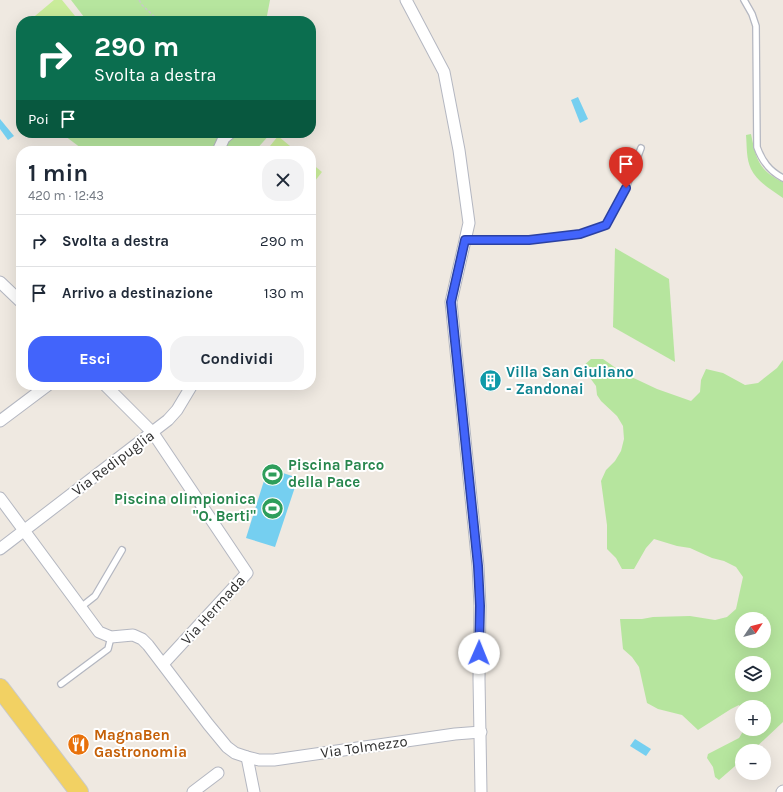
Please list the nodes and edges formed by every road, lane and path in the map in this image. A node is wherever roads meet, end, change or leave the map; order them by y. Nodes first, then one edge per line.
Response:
1 (139, 0) edge
2 (406, 0) edge
3 (744, 0) edge
4 (154, 16) edge
5 (642, 148) dead end
6 (783, 178) edge
7 (465, 240) junction
8 (0, 282) edge
9 (16, 297) edge
10 (41, 390) edge
11 (110, 390) edge
12 (189, 390) edge
13 (0, 421) edge
14 (153, 433) junction
15 (0, 498) edge
16 (24, 531) junction
17 (0, 549) edge
18 (122, 550) dead end
19 (81, 607) junction
20 (110, 637) junction
21 (163, 664) junction
22 (61, 684) dead end
23 (0, 688) edge
24 (481, 732) junction
25 (247, 757) junction
26 (218, 773) dead end
27 (79, 792) edge
28 (193, 792) edge
29 (254, 792) edge
30 (481, 792) edge

1 - 4 path
2 - 7 street
3 - 6 lane
5 - 7 lane
7 - 24 street
8 - 9 street
10 - 13 street
11 - 14 street
12 - 14 street, Via Redipuglia
14 - 16 street, Via Redipuglia
14 - 21 street, Via Hermada
15 - 16 street
16 - 17 street, Via Redipuglia
16 - 19 street
18 - 19 lane
19 - 20 street
20 - 21 street
20 - 22 lane
21 - 25 street
23 - 27 main road
24 - 25 street, Via Tolmezzo
24 - 30 street
25 - 29 street
26 - 28 street

